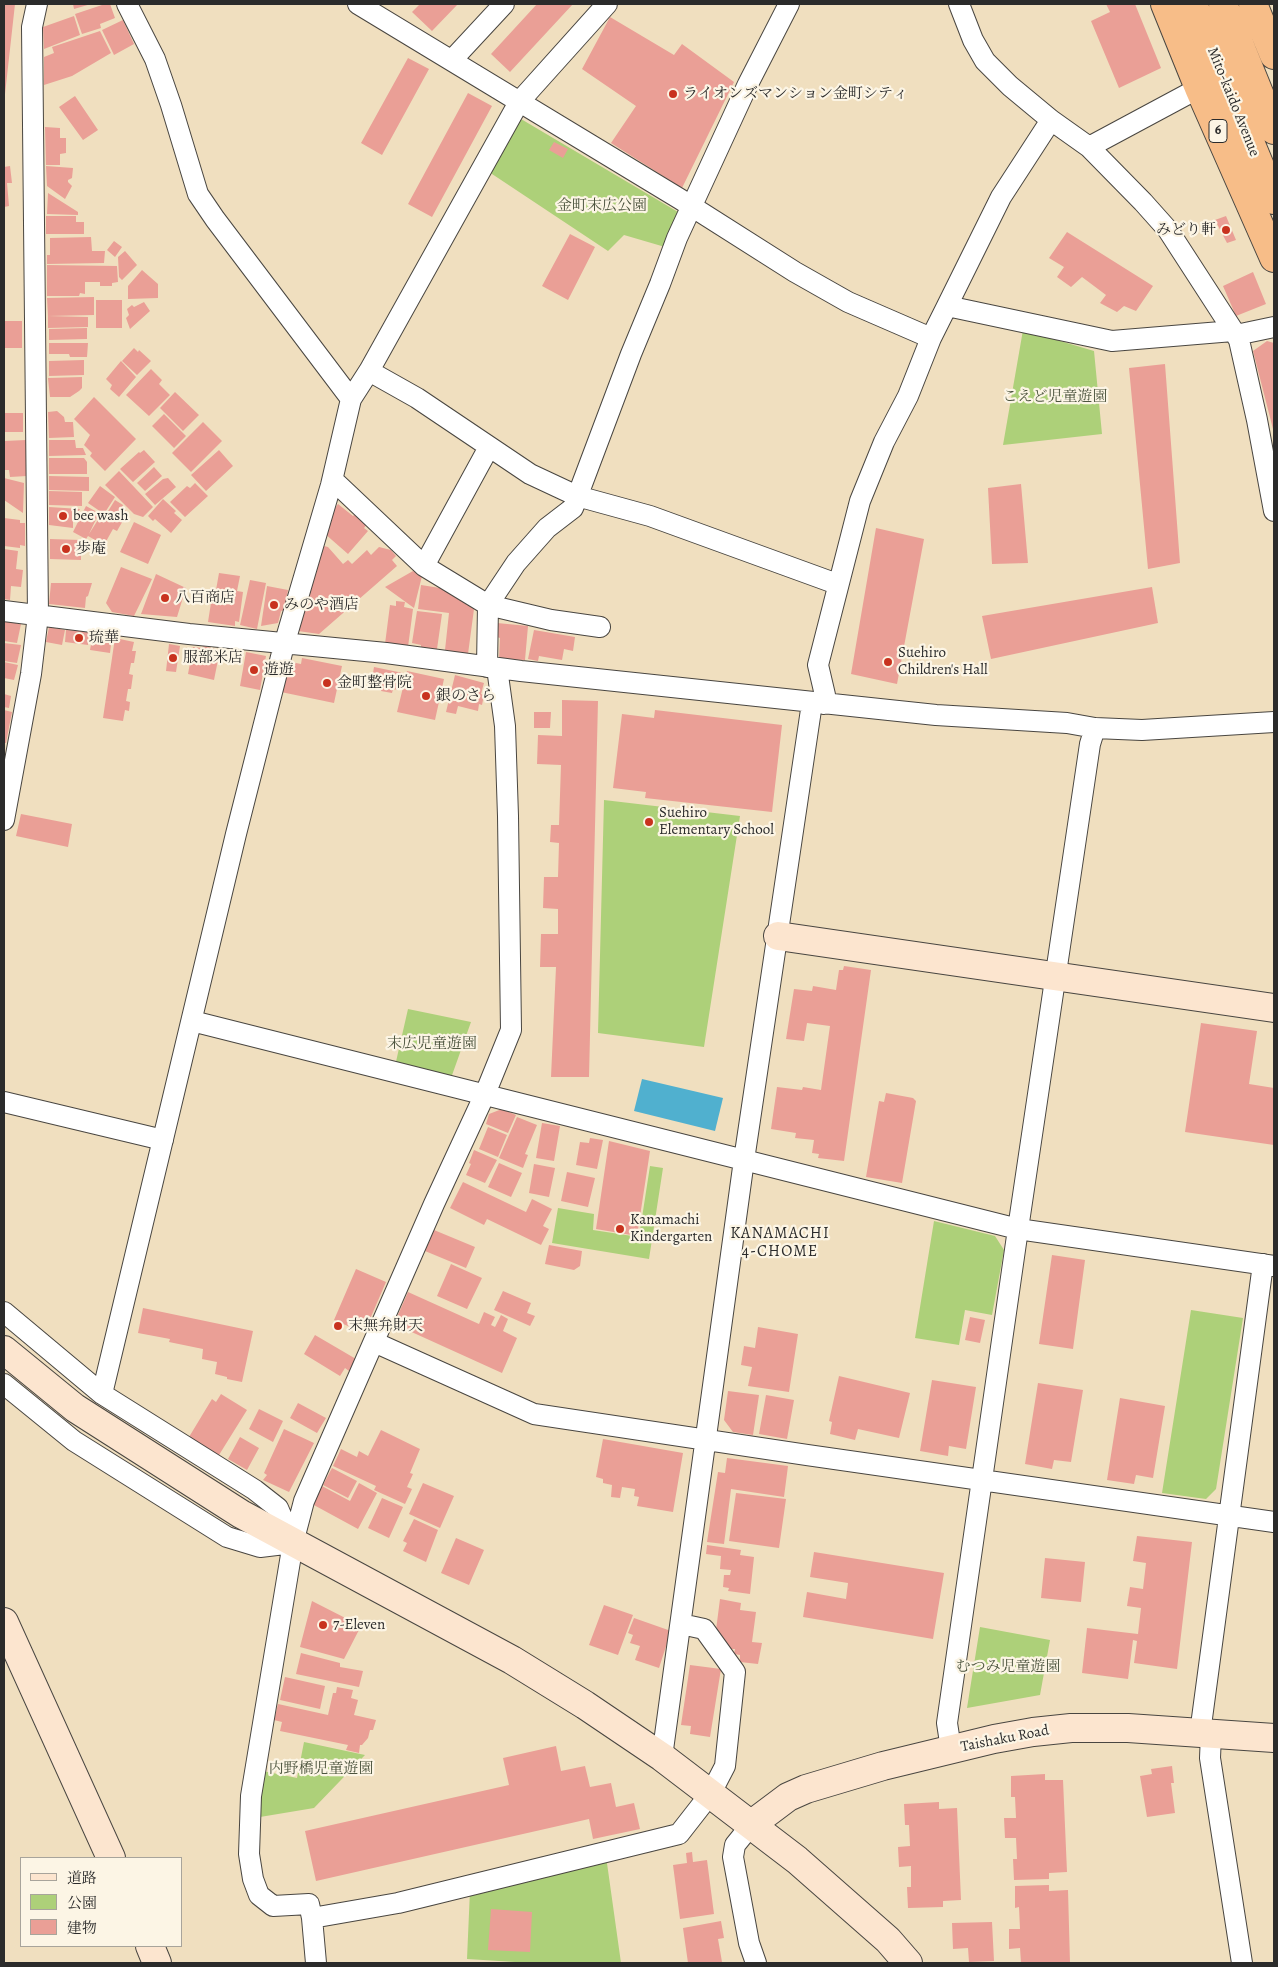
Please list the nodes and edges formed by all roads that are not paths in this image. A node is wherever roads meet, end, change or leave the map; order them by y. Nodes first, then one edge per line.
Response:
1 (36, 4) edge
2 (127, 4) edge
3 (358, 4) edge
4 (504, 4) edge
5 (607, 4) edge
6 (789, 4) edge
7 (959, 4) edge
8 (1165, 4) edge
9 (1193, 4) edge
10 (1223, 4) edge
11 (1253, 4) edge
12 (1274, 55) edge
13 (452, 60) junction
14 (1198, 88) junction
15 (519, 102) junction
16 (1051, 120) junction
17 (1274, 130) edge
18 (1088, 147) junction
19 (1274, 200) edge
20 (691, 206) junction
21 (1274, 258) edge
22 (947, 306) junction
23 (1274, 327) edge
24 (1235, 333) junction
25 (932, 338) junction
26 (369, 371) junction
27 (351, 399) junction
28 (489, 446) junction
29 (333, 480) junction
30 (577, 496) junction
31 (1274, 511) edge
32 (424, 566) junction
33 (837, 584) junction
34 (488, 605) junction
35 (4, 610) edge
36 (38, 615) junction
37 (600, 627) dead end
38 (284, 644) junction
39 (492, 668) junction
40 (818, 704) junction
41 (1274, 722) edge
42 (1095, 728) junction
43 (4, 820) edge
44 (778, 936) junction
45 (1056, 977) junction
46 (1274, 1008) edge
47 (192, 1021) junction
48 (485, 1094) junction
49 (4, 1102) edge
50 (163, 1140) junction
51 (744, 1160) junction
52 (1018, 1230) junction
53 (1269, 1265) edge
54 (4, 1312) edge
55 (374, 1342) junction
56 (4, 1350) edge
57 (4, 1384) edge
58 (102, 1394) junction
59 (705, 1440) junction
60 (982, 1480) junction
61 (1231, 1515) junction
62 (1274, 1522) edge
63 (293, 1543) junction
64 (4, 1622) edge
65 (681, 1624) junction
66 (1205, 1734) junction
67 (1274, 1738) edge
68 (951, 1749) junction
69 (662, 1757) junction
70 (711, 1793) junction
71 (752, 1824) junction
72 (111, 1857) edge
73 (312, 1918) junction
74 (150, 1947) edge
75 (157, 1963) edge
76 (316, 1963) edge
77 (756, 1963) edge
78 (908, 1963) edge
79 (1242, 1963) edge

1 - 36 street
2 - 27 street
3 - 13 street
4 - 13 street
5 - 15 street
6 - 20 street
7 - 16 street
8 - 14 highway, Mito-kaido Avenue / 6
9 - 19 highway, Mito-kaido Avenue / 6
10 - 17 highway, Mito-kaido Avenue
11 - 12 highway
13 - 15 street
14 - 18 street
14 - 21 highway, Mito-kaido Avenue / 6
15 - 20 street
15 - 26 street
16 - 18 street
16 - 22 street
18 - 24 street
20 - 25 street
20 - 30 street
22 - 24 street
22 - 25 street
23 - 24 street
24 - 31 street
25 - 33 street
26 - 27 street
26 - 28 street
27 - 29 street
28 - 30 street
28 - 32 street
29 - 32 street
29 - 38 street
30 - 33 street
30 - 34 street
32 - 34 street
33 - 40 street
34 - 37 street
34 - 39 street
35 - 36 street
36 - 38 street
36 - 43 street
38 - 39 street
38 - 47 street
39 - 40 street
39 - 48 street
40 - 42 street
40 - 44 street
41 - 42 street
42 - 45 street
44 - 45 street
44 - 51 street
45 - 46 street
45 - 52 street
47 - 48 street
47 - 50 street
48 - 51 street
48 - 55 street
49 - 50 street
50 - 58 street
51 - 52 street
51 - 59 street
52 - 53 street
52 - 60 street
53 - 61 street
54 - 58 street
55 - 59 street
55 - 63 street
56 - 63 street
57 - 63 street
58 - 63 street
59 - 60 street
59 - 65 street
60 - 61 street
60 - 68 street
61 - 62 street
61 - 66 street
63 - 69 street
63 - 73 street
64 - 72 street
65 - 69 street
65 - 70 street
66 - 67 street, Taishaku Road
66 - 68 street, Taishaku Road
66 - 79 street
68 - 71 street, Taishaku Road
69 - 70 street
70 - 71 street
70 - 73 street
71 - 77 street
71 - 78 street
73 - 76 street
74 - 75 street

